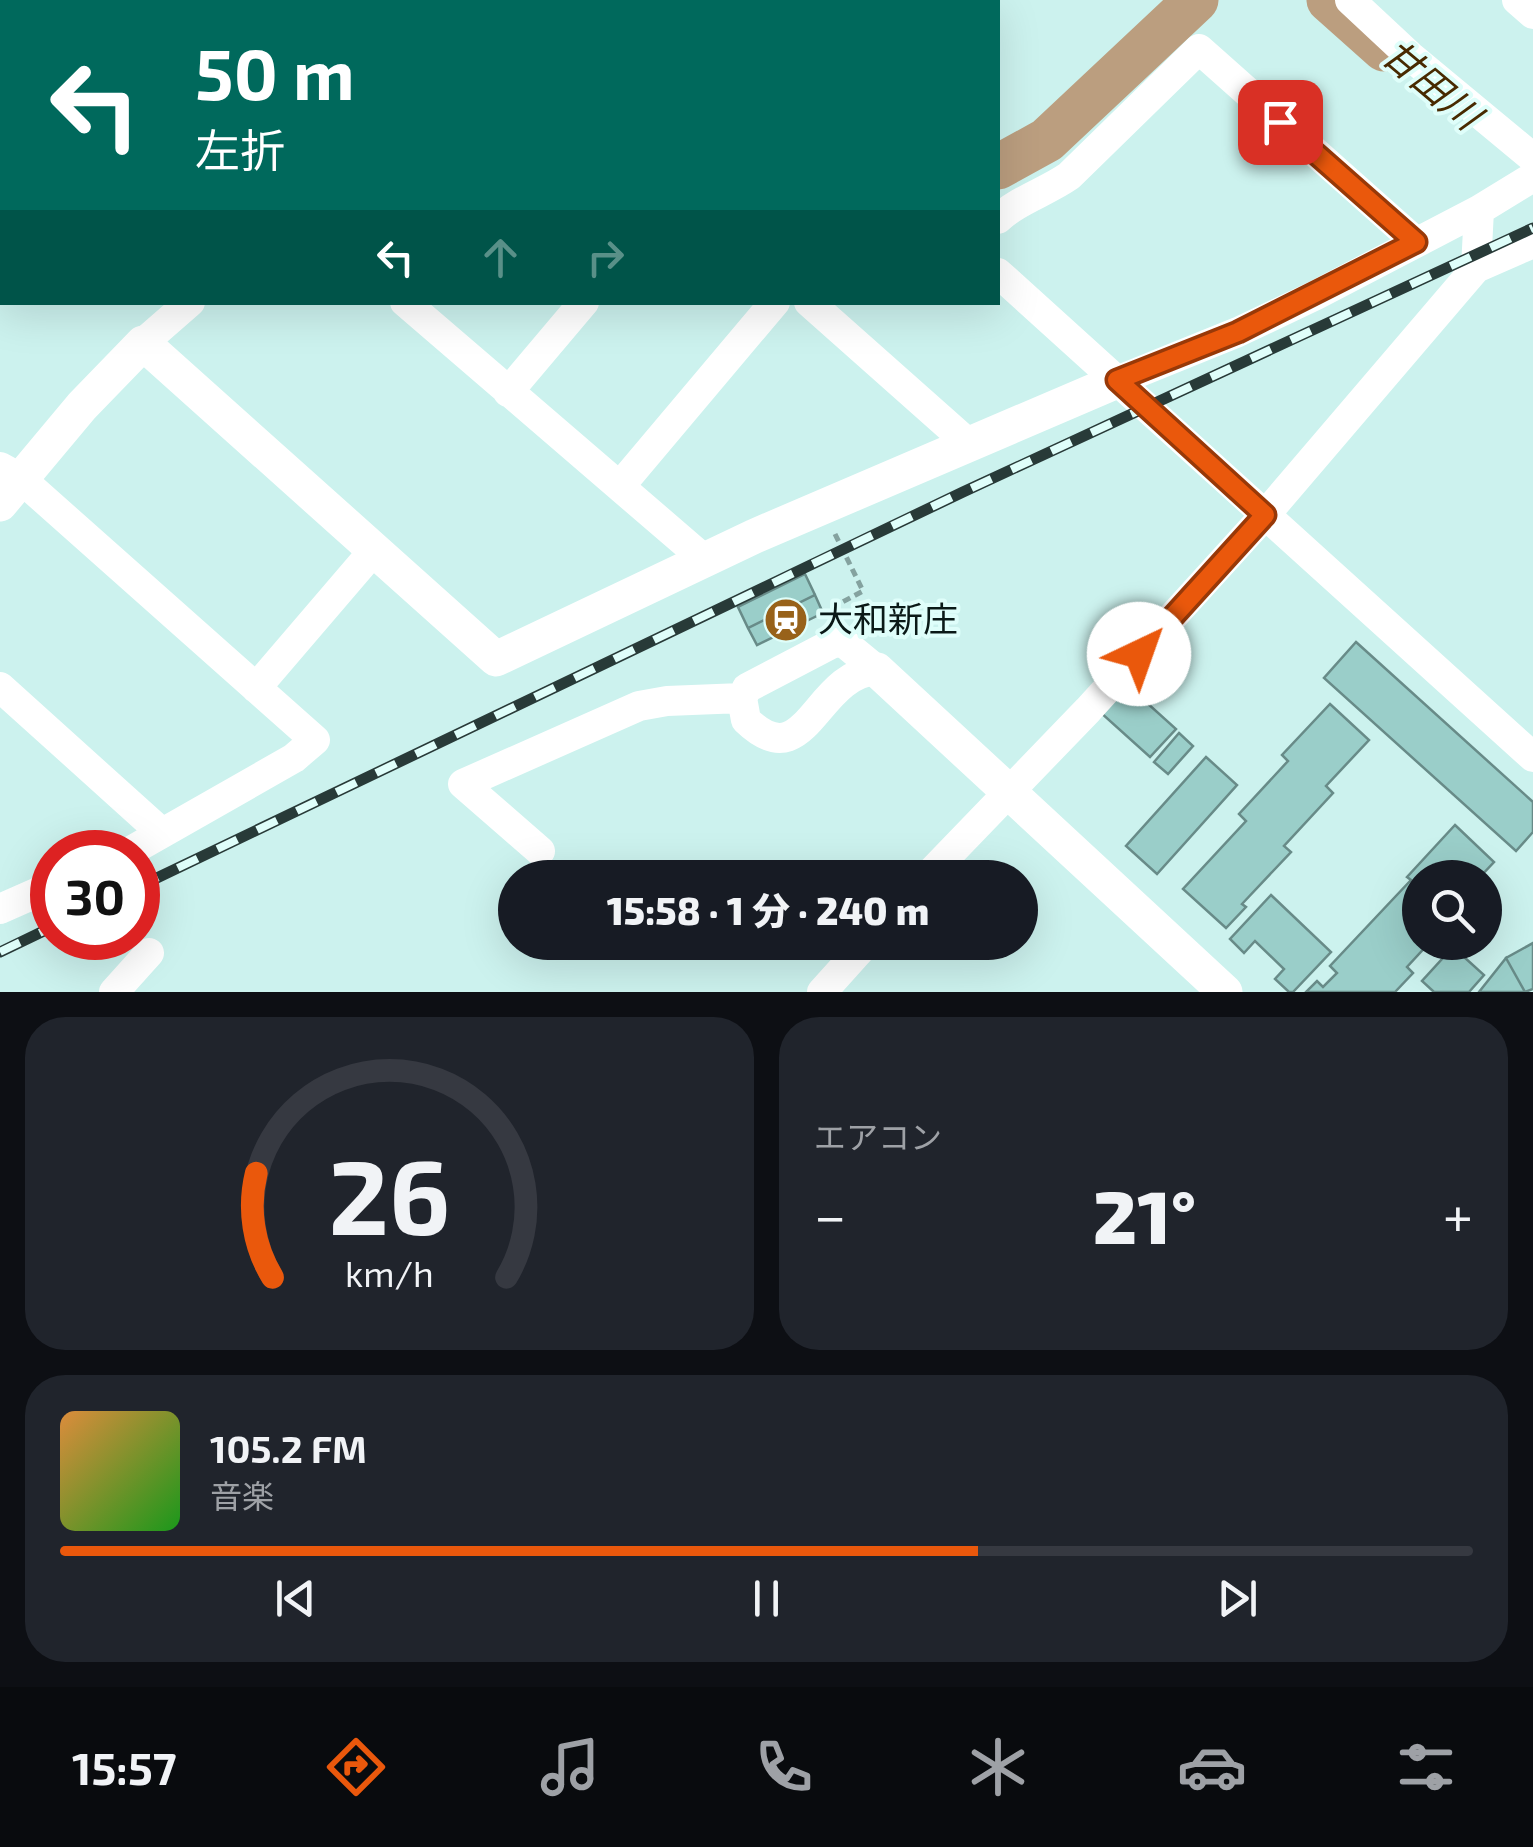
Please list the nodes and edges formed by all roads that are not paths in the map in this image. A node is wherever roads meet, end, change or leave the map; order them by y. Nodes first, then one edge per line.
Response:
1 (1517, 0) edge
2 (1366, 5) edge
3 (1533, 14) edge
4 (1530, 174) edge
5 (1479, 210) junction
6 (1000, 217) edge
7 (1416, 242) junction
8 (1533, 243) edge
9 (1476, 268) junction
10 (1000, 275) edge
11 (186, 305) edge
12 (408, 305) edge
13 (581, 305) edge
14 (772, 305) edge
15 (813, 305) edge
16 (142, 342) junction
17 (1117, 380) junction
18 (508, 392) junction
19 (969, 444) junction
20 (7, 483) edge
21 (620, 486) junction
22 (1265, 515) junction
23 (375, 549) junction
24 (705, 560) junction
25 (877, 670) junction
26 (0, 687) edge
27 (256, 688) junction
28 (742, 698) junction
29 (1529, 745) edge
30 (1010, 792) junction
31 (162, 833) joint
32 (540, 851) dead end
33 (944, 860) edge
34 (30, 896) edge
35 (0, 909) edge
36 (142, 960) edge
37 (850, 960) edge
38 (114, 992) edge
39 (822, 992) edge
40 (1225, 992) edge

1 - 3 street
2 - 4 street
4 - 5 street
5 - 7 street
5 - 9 street
6 - 7 street
7 - 17 street
8 - 9 street
9 - 22 street
10 - 17 street
11 - 16 street
12 - 18 street
13 - 18 street
14 - 21 street
15 - 19 street
16 - 20 street
16 - 23 street
17 - 19 street
17 - 22 street
18 - 21 street
19 - 24 street
20 - 27 street
21 - 24 street
22 - 29 street
22 - 30 street
23 - 24 street
23 - 27 street
25 - 28 street
25 - 28 street
25 - 30 street
26 - 31 street
27 - 31 street
28 - 32 street
30 - 33 street
30 - 40 street
34 - 35 street
36 - 38 street
37 - 39 street

